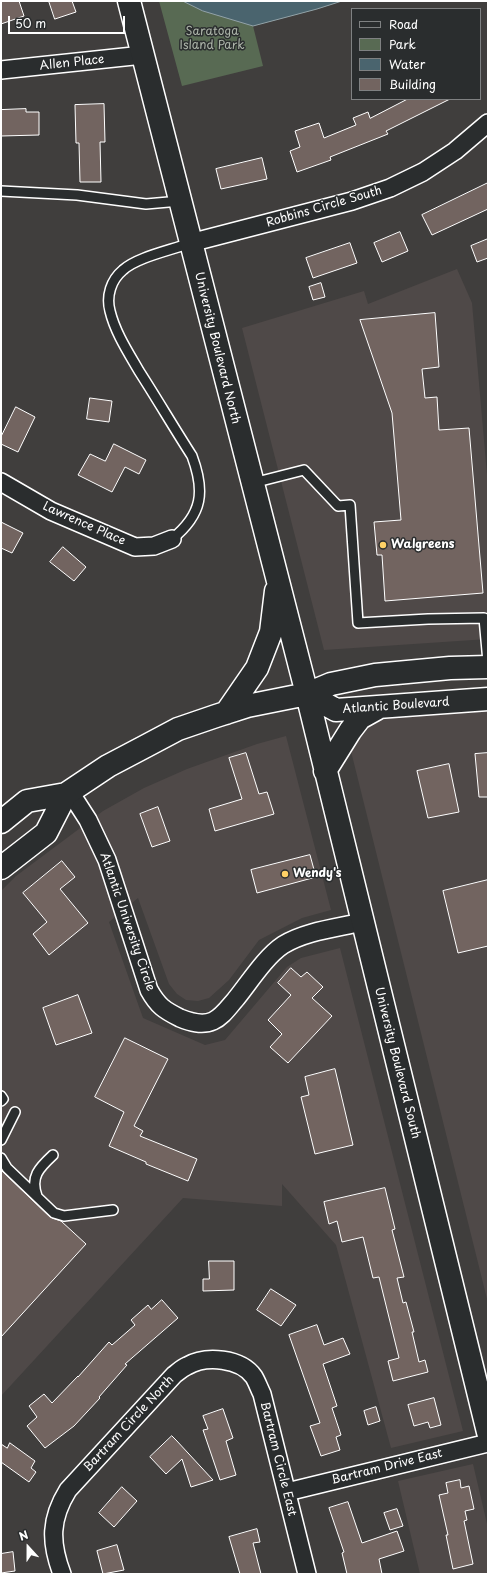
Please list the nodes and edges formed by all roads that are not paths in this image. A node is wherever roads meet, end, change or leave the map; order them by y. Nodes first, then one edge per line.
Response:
1 (129, 1) edge
2 (143, 55) junction
3 (1, 70) edge
4 (488, 123) edge
5 (1, 191) edge
6 (180, 201) junction
7 (190, 243) junction
8 (1, 482) edge
9 (252, 483) junction
10 (172, 539) joint
11 (277, 580) junction
12 (488, 662) edge
13 (488, 667) edge
14 (307, 694) junction
15 (488, 699) edge
16 (378, 708) junction
17 (226, 713) junction
18 (325, 771) junction
19 (68, 793) junction
20 (1, 822) edge
21 (1, 868) edge
22 (362, 922) junction
23 (1, 1096) edge
24 (1, 1101) edge
25 (16, 1112) dead end
26 (1, 1140) edge
27 (53, 1155) dead end
28 (1, 1158) edge
29 (37, 1196) junction
30 (113, 1210) dead end
31 (226, 1361) joint
32 (488, 1432) edge
33 (488, 1443) edge
34 (287, 1492) junction
35 (62, 1574) edge
36 (307, 1574) edge

1 - 2 main road, University Boulevard North
2 - 3 street, Allen Place
2 - 6 main road, University Boulevard North
4 - 7 street, Robbins Circle South
5 - 6 lane
6 - 7 main road, University Boulevard North
7 - 9 main road, University Boulevard North
7 - 10 lane
8 - 10 street, Lawrence Place
9 - 11 main road, University Boulevard North
9 - 12 lane
11 - 14 main road, University Boulevard North
11 - 17 main road
13 - 14 main road
14 - 16 main road, Atlantic Boulevard
14 - 17 main road
14 - 18 main road, University Boulevard South
15 - 16 main road, Atlantic Boulevard
16 - 18 main road
17 - 19 main road
18 - 22 main road, University Boulevard South
19 - 20 main road
19 - 21 main road
19 - 22 street, Atlantic University Circle
22 - 32 main road, University Boulevard South
23 - 24 lane
25 - 26 lane
27 - 29 lane
28 - 29 lane
29 - 30 lane
31 - 34 street, Bartram Circle East
31 - 35 street, Bartram Circle North
33 - 34 street, Bartram Drive East
34 - 36 street, Bartram Circle East

